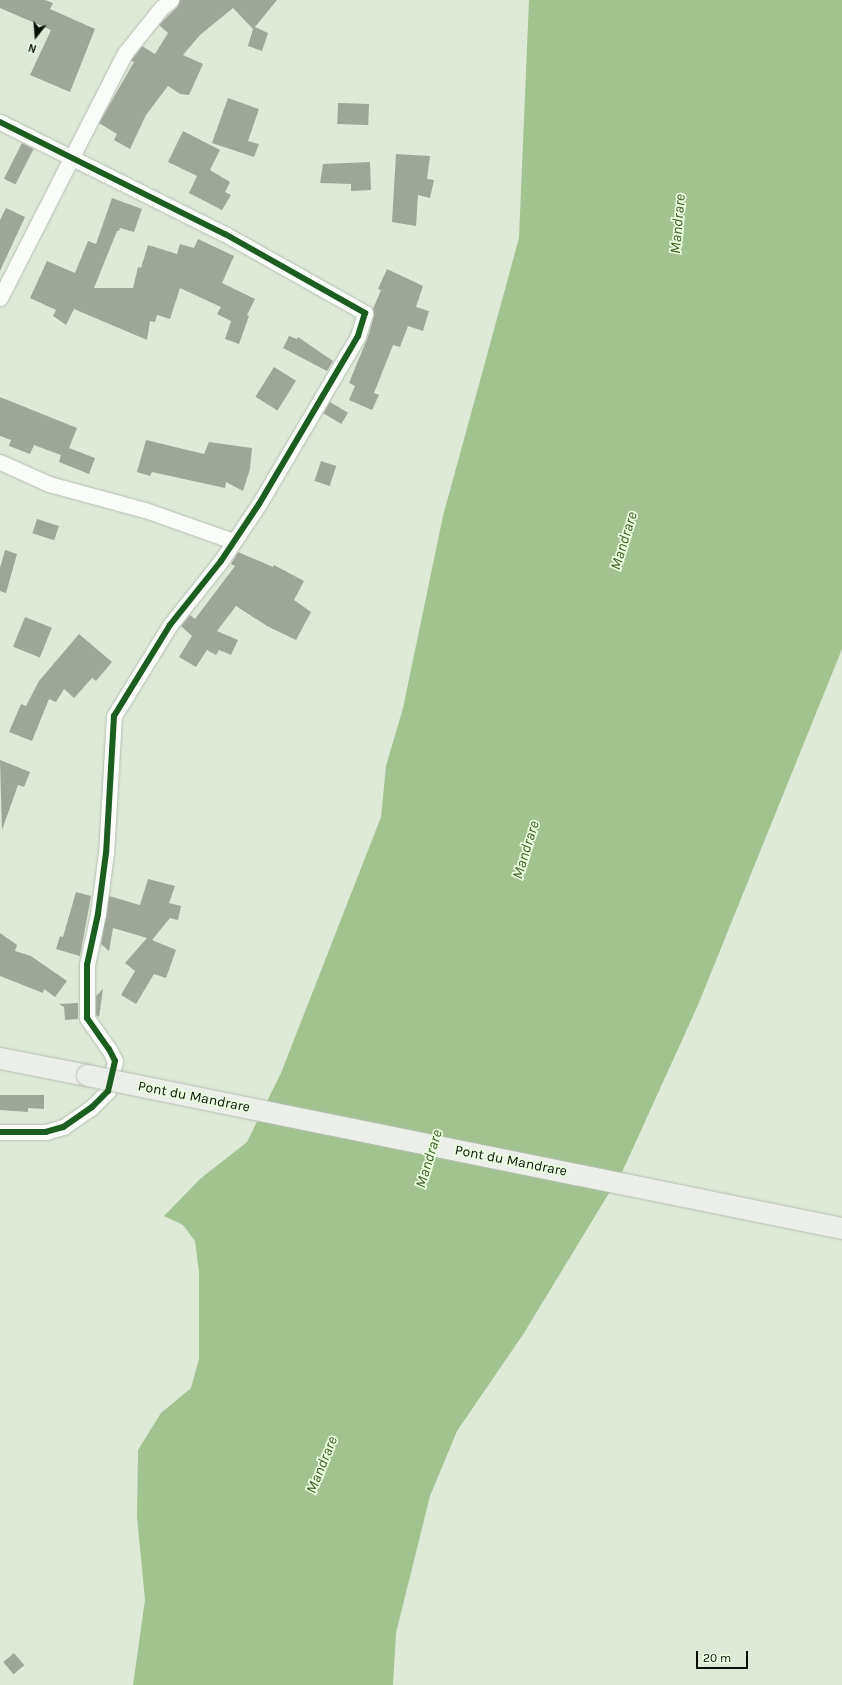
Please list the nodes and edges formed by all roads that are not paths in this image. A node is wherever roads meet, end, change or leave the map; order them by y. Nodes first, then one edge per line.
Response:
1 (172, 0) edge
2 (0, 122) edge
3 (72, 156) junction
4 (0, 298) edge
5 (0, 462) edge
6 (233, 541) junction
7 (0, 1058) edge
8 (0, 1132) edge
9 (842, 1228) edge

1 - 3 street
2 - 3 street
3 - 4 street
3 - 6 street
5 - 6 street
6 - 8 street
7 - 9 main road, Pont du Mandrare, bridge

